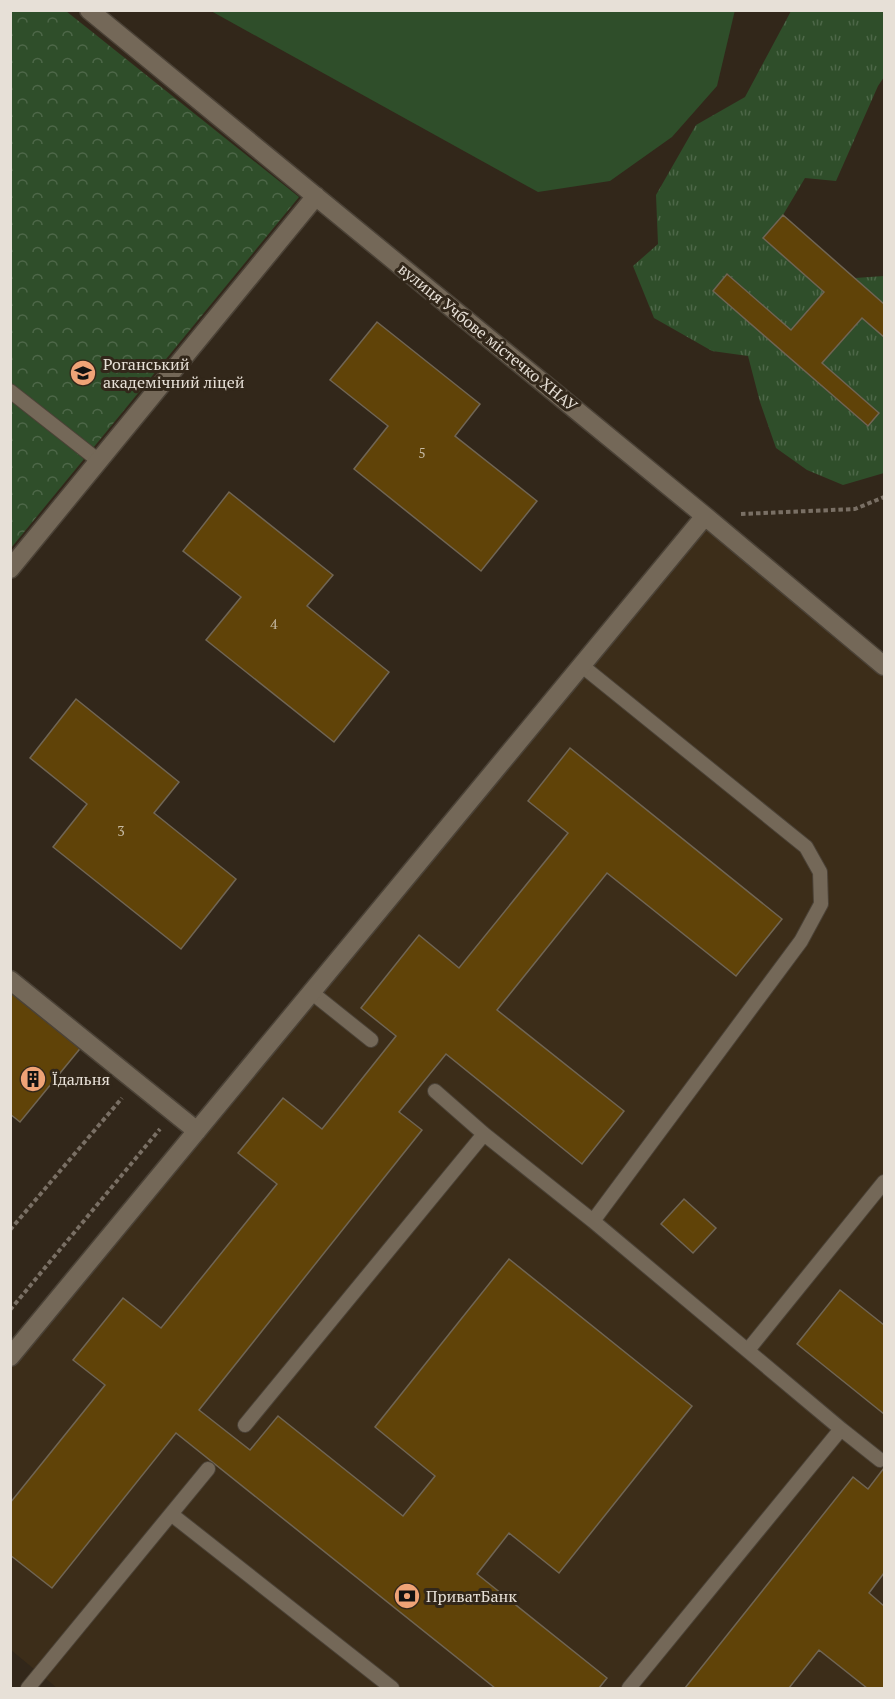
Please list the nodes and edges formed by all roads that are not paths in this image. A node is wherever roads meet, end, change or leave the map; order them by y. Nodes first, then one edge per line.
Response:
1 (89, 10) edge
2 (315, 196) junction
3 (10, 391) edge
4 (99, 461) junction
5 (705, 516) junction
6 (10, 569) edge
7 (581, 665) junction
8 (885, 666) edge
9 (10, 980) edge
10 (311, 992) junction
11 (371, 1040) dead end
12 (435, 1091) dead end
13 (197, 1131) junction
14 (484, 1134) junction
15 (885, 1182) edge
16 (593, 1221) junction
17 (748, 1350) junction
18 (10, 1357) edge
19 (245, 1425) dead end
20 (841, 1429) junction
21 (880, 1460) dead end
22 (208, 1469) dead end
23 (171, 1514) junction
24 (28, 1689) edge
25 (392, 1689) edge
26 (629, 1689) edge

1 - 2 street, вулиця Учбове містечко ХНАУ
2 - 4 street
2 - 5 street, вулиця Учбове містечко ХНАУ
3 - 4 lane
4 - 6 street
5 - 7 street
5 - 8 street, вулиця Учбове містечко ХНАУ
7 - 10 street
7 - 16 lane
9 - 13 street
10 - 11 lane
10 - 13 street
12 - 14 lane
13 - 18 street
14 - 16 lane
14 - 19 lane
15 - 17 lane
16 - 17 lane
17 - 20 lane
20 - 21 lane
20 - 26 lane
22 - 23 lane
23 - 24 lane
23 - 25 lane

